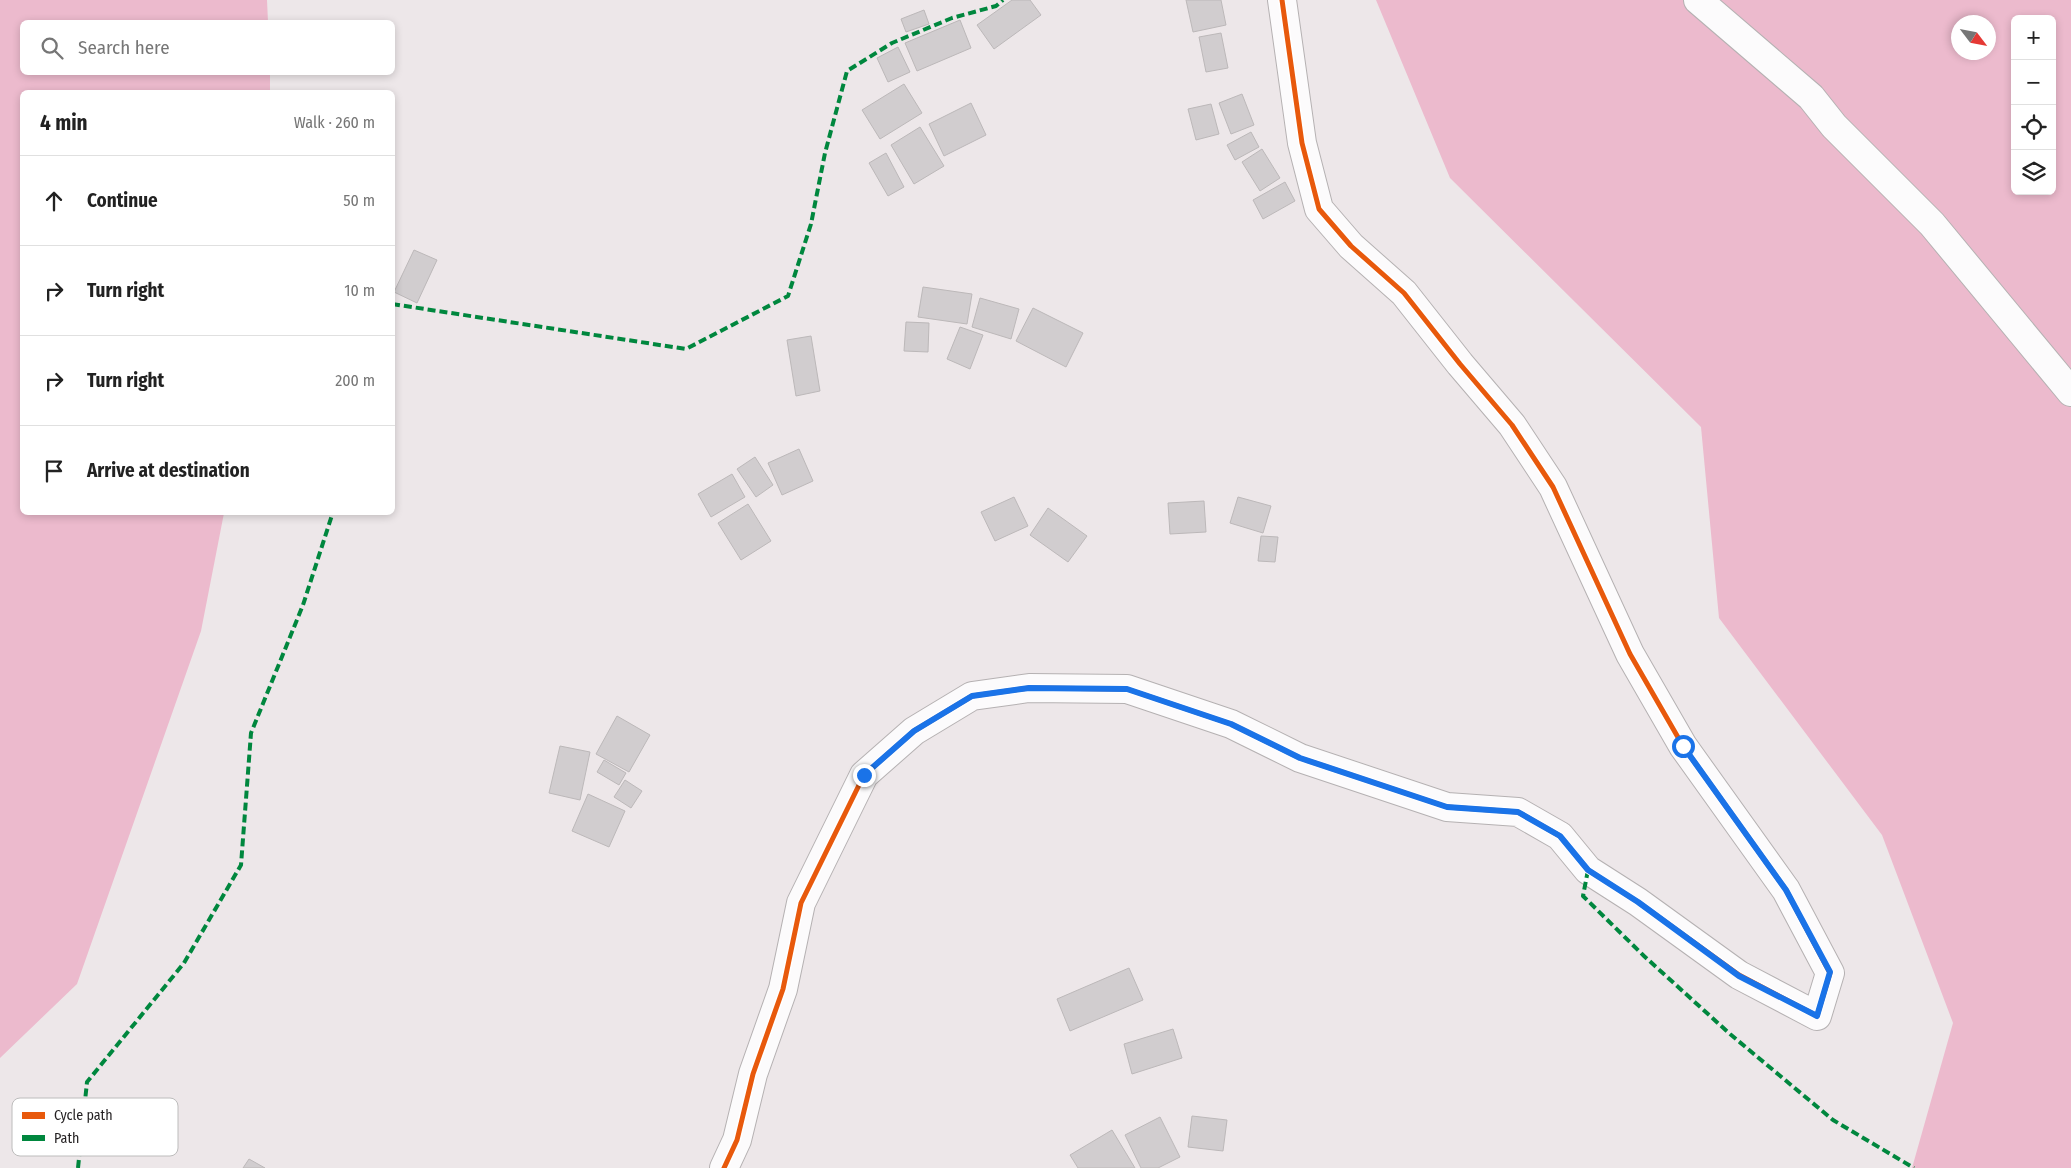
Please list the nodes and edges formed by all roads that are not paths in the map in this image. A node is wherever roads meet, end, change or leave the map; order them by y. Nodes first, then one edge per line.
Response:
1 (1282, 0) edge
2 (1698, 0) edge
3 (2071, 392) edge
4 (724, 1168) edge

1 - 4 street
2 - 3 street

